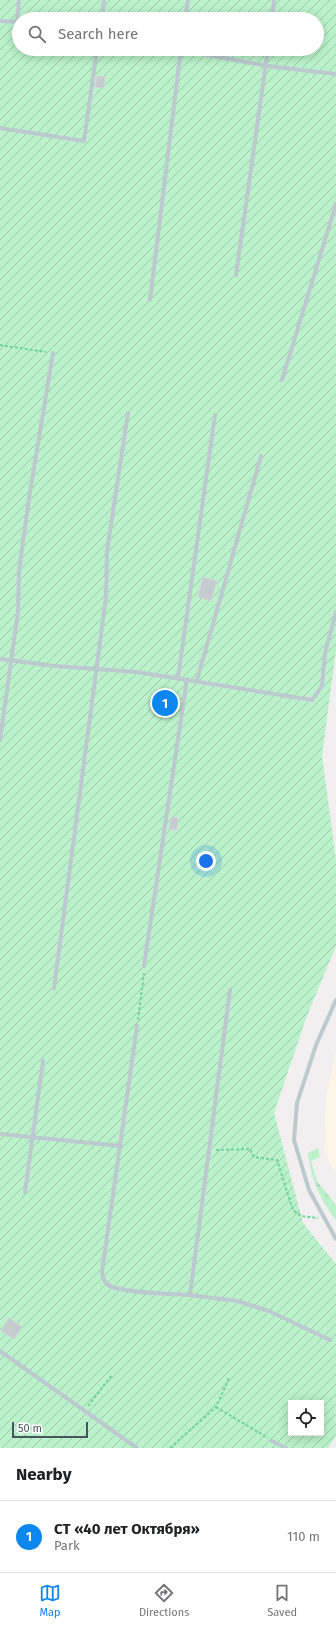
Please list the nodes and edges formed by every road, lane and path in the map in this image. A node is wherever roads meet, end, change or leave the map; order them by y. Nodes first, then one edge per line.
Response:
1 (19, 0) edge
2 (104, 0) edge
3 (188, 0) edge
4 (274, 0) edge
5 (18, 12) edge
6 (103, 12) edge
7 (186, 12) edge
8 (273, 12) edge
9 (0, 21) edge
10 (12, 22) edge
11 (96, 56) edge
12 (180, 56) edge
13 (216, 56) edge
14 (268, 56) edge
15 (267, 66) junction
16 (336, 74) edge
17 (0, 128) edge
18 (336, 204) edge
19 (236, 275) dead end
20 (150, 300) dead end
21 (0, 345) edge
22 (53, 353) joint
23 (282, 380) dead end
24 (128, 413) dead end
25 (215, 415) dead end
26 (260, 456) dead end
27 (336, 612) edge
28 (0, 659) edge
29 (11, 660) junction
30 (96, 668) junction
31 (178, 678) junction
32 (187, 679) junction
33 (197, 680) junction
34 (0, 740) edge
35 (144, 966) joint
36 (54, 988) dead end
37 (230, 990) dead end
38 (336, 1000) edge
39 (137, 1026) joint
40 (44, 1061) dead end
41 (0, 1134) edge
42 (33, 1138) junction
43 (121, 1146) junction
44 (209, 1150) junction
45 (25, 1192) dead end
46 (325, 1220) junction
47 (336, 1239) edge
48 (190, 1295) junction
49 (330, 1340) dead end
50 (0, 1350) edge
51 (112, 1375) dead end
52 (229, 1378) dead end
53 (216, 1407) junction
54 (86, 1410) junction
55 (272, 1441) joint
56 (137, 1448) edge
57 (170, 1448) edge
58 (286, 1448) edge

1 - 5 lane
2 - 6 lane
3 - 7 lane
4 - 8 lane
9 - 10 lane
11 - 17 lane
12 - 20 lane
13 - 15 lane
14 - 15 lane
15 - 16 lane
15 - 19 lane
18 - 23 lane
21 - 22 path
22 - 29 lane
24 - 30 lane
25 - 31 lane
26 - 33 lane
27 - 33 lane
28 - 29 lane
29 - 30 lane
29 - 34 lane
30 - 31 lane
30 - 36 lane
31 - 32 lane
32 - 33 lane
32 - 35 lane
35 - 39 path
37 - 44 lane
38 - 46 lane
39 - 43 lane
40 - 42 lane
41 - 42 lane
42 - 43 lane
42 - 45 lane
43 - 48 lane
44 - 46 path
44 - 48 lane
46 - 47 lane
48 - 49 lane
50 - 54 lane
51 - 54 path
52 - 53 path
53 - 55 path
53 - 57 path
54 - 56 lane
55 - 58 lane

